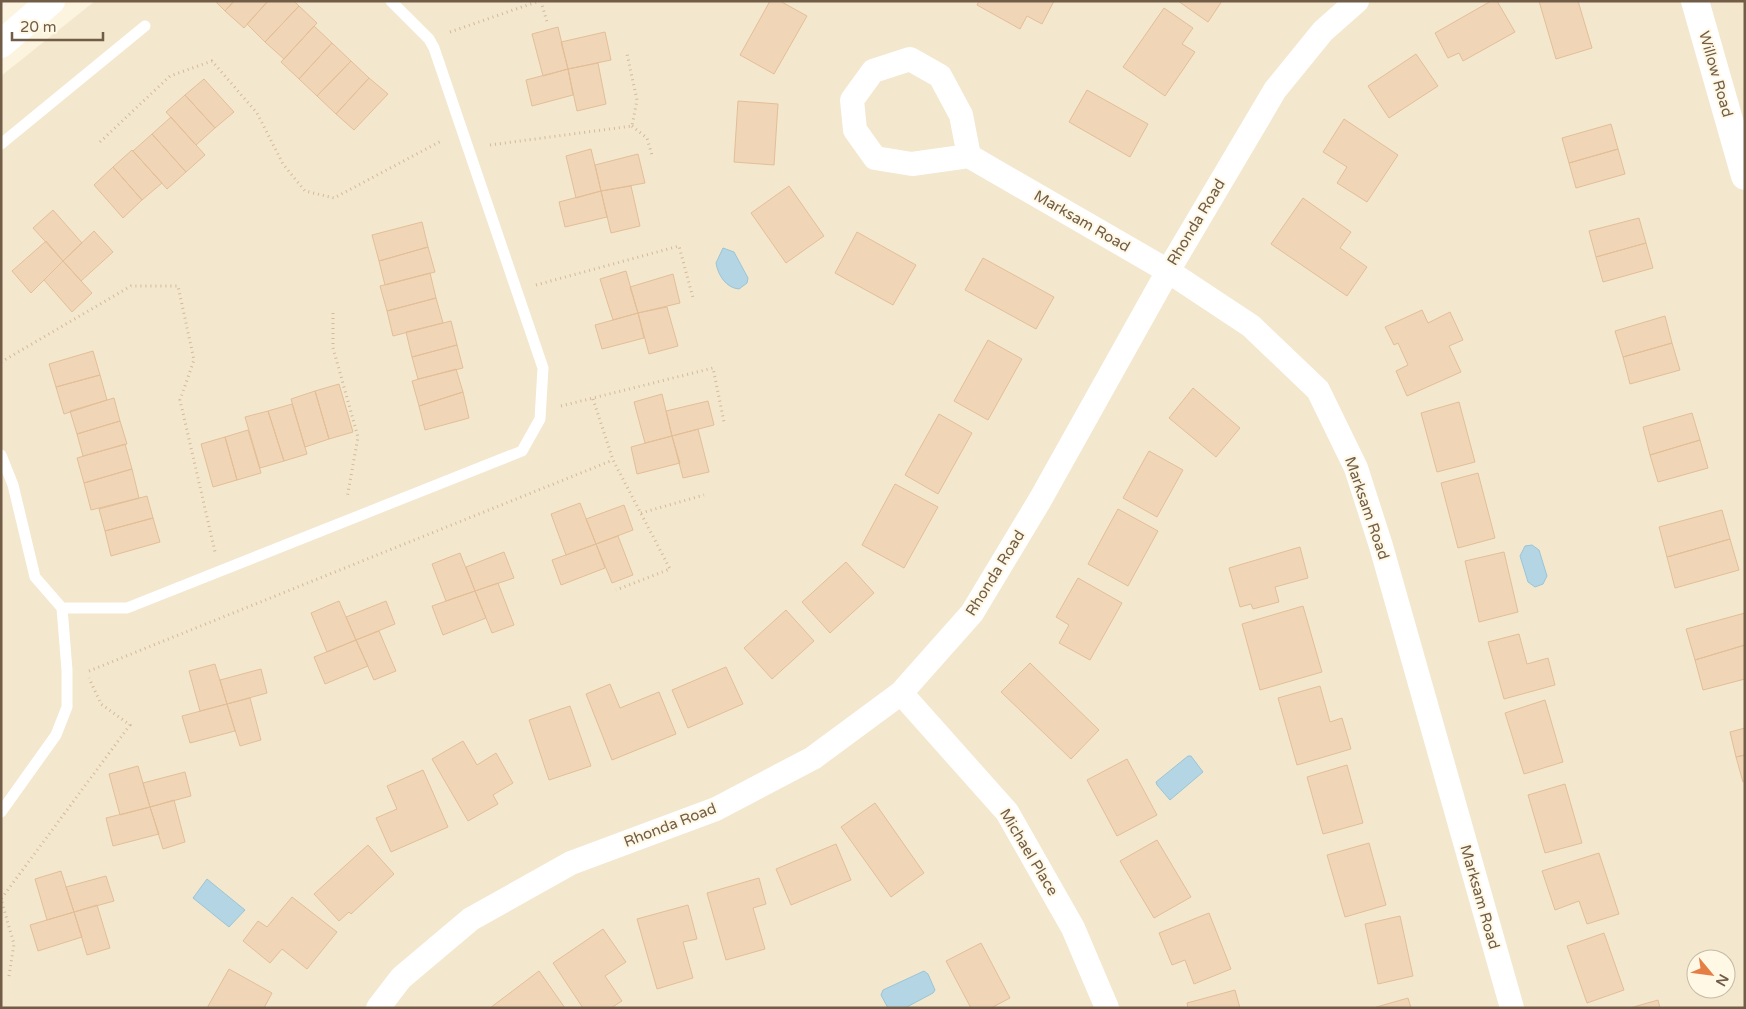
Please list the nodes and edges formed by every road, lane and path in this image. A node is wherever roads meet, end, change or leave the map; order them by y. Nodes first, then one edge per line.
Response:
1 (51, 1) edge
2 (391, 1) edge
3 (540, 1) edge
4 (1357, 1) edge
5 (1695, 1) edge
6 (547, 22) dead end
7 (145, 26) dead end
8 (429, 39) junction
9 (1, 44) edge
10 (627, 54) dead end
11 (632, 126) junction
12 (461, 130) junction
13 (100, 142) dead end
14 (1, 144) edge
15 (468, 148) junction
16 (652, 155) dead end
17 (969, 156) junction
18 (1745, 176) edge
19 (1168, 271) junction
20 (516, 290) junction
21 (693, 298) dead end
22 (333, 313) dead end
23 (1, 362) edge
24 (593, 398) junction
25 (541, 411) junction
26 (724, 422) dead end
27 (1, 455) edge
28 (612, 460) junction
29 (704, 495) dead end
30 (641, 513) junction
31 (342, 523) junction
32 (220, 572) junction
33 (616, 590) dead end
34 (62, 608) junction
35 (901, 693) junction
36 (1, 812) edge
37 (9, 976) dead end
38 (378, 1008) edge
39 (1107, 1008) edge
40 (1512, 1008) edge

1 - 9 main road
2 - 8 lane
3 - 6 path
3 - 8 path
4 - 19 street, Rhonda Road
5 - 18 main road, Willow Road
7 - 14 lane
8 - 12 lane
10 - 11 path
11 - 15 path
11 - 16 path
12 - 13 path
12 - 15 lane
15 - 20 lane
17 - 17 street
17 - 19 street, Marksam Road
19 - 35 street, Rhonda Road
19 - 40 street, Marksam Road
20 - 21 path
20 - 25 lane
22 - 31 path
23 - 32 path
24 - 25 path
24 - 26 path
24 - 28 path
25 - 31 lane
27 - 34 lane
28 - 30 path
28 - 37 path
29 - 30 path
30 - 33 path
31 - 32 lane
32 - 34 lane
34 - 36 lane
35 - 38 street, Rhonda Road
35 - 39 street, Michael Place

